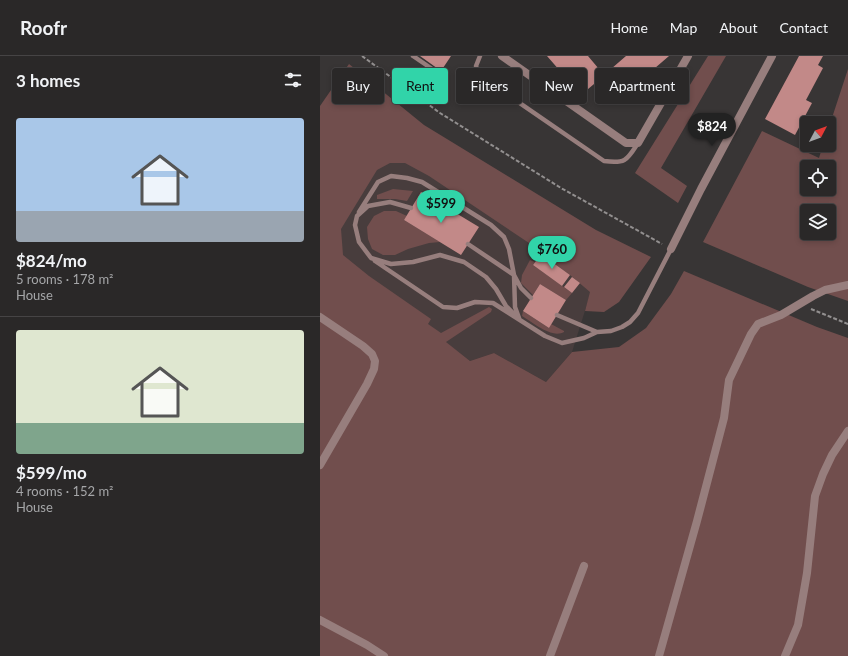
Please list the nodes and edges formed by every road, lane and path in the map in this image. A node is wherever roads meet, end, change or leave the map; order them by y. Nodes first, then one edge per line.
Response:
1 (362, 56) edge
2 (413, 56) edge
3 (480, 56) edge
4 (502, 56) edge
5 (688, 56) edge
6 (772, 56) edge
7 (431, 68) edge
8 (638, 143) junction
9 (411, 208) dead end
10 (357, 216) junction
11 (468, 244) dead end
12 (671, 249) junction
13 (370, 258) junction
14 (514, 275) junction
15 (848, 285) edge
16 (531, 298) dead end
17 (799, 304) junction
18 (557, 315) dead end
19 (320, 317) edge
20 (520, 320) junction
21 (848, 324) edge
22 (597, 332) junction
23 (848, 431) edge
24 (321, 461) edge
25 (584, 566) dead end
26 (320, 620) edge
27 (384, 656) edge
28 (550, 656) edge
29 (659, 656) edge
30 (785, 656) edge

1 - 12 path
2 - 7 lane
3 - 8 lane
4 - 8 street
5 - 8 street
6 - 12 street
9 - 10 lane
10 - 13 lane
10 - 14 lane
11 - 14 lane
12 - 22 lane
13 - 20 lane
13 - 20 lane
14 - 16 lane
14 - 20 lane
15 - 17 street
17 - 21 path
17 - 29 street
18 - 22 lane
19 - 24 street
20 - 22 lane
23 - 30 street
25 - 28 street
26 - 27 street

